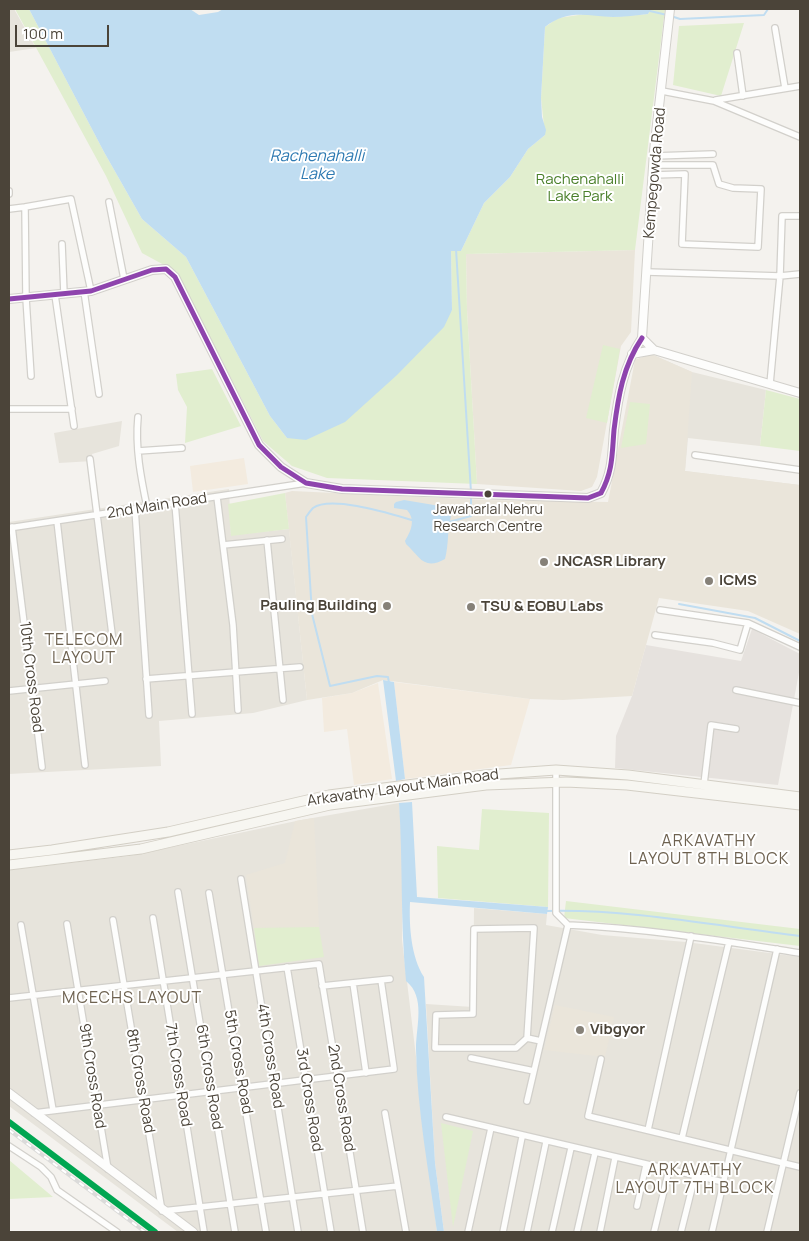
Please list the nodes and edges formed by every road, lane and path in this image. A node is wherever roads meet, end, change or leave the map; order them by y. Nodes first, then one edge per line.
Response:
1 (670, 12) edge
2 (775, 28) dead end
3 (737, 53) dead end
4 (800, 86) edge
5 (784, 88) junction
6 (662, 90) junction
7 (743, 96) junction
8 (714, 101) junction
9 (800, 136) edge
10 (714, 154) dead end
11 (654, 156) junction
12 (653, 165) junction
13 (685, 165) junction
14 (685, 174) junction
15 (653, 175) junction
16 (109, 202) dead end
17 (24, 207) junction
18 (9, 209) edge
19 (800, 216) edge
20 (62, 244) dead end
21 (647, 272) junction
22 (800, 274) edge
23 (780, 276) junction
24 (124, 280) junction
25 (88, 291) junction
26 (64, 294) junction
27 (55, 295) junction
28 (26, 298) junction
29 (9, 299) edge
30 (642, 338) junction
31 (654, 350) junction
32 (632, 354) junction
33 (31, 376) dead end
34 (770, 384) junction
35 (800, 393) edge
36 (100, 394) dead end
37 (9, 409) edge
38 (72, 409) junction
39 (138, 418) dead end
40 (74, 426) dead end
41 (182, 448) dead end
42 (138, 451) junction
43 (695, 455) dead end
44 (90, 459) dead end
45 (800, 470) edge
46 (306, 483) junction
47 (217, 497) junction
48 (175, 503) junction
49 (147, 507) junction
50 (135, 509) junction
51 (98, 515) junction
52 (9, 520) edge
53 (57, 521) junction
54 (10, 527) edge
55 (282, 539) dead end
56 (267, 540) junction
57 (223, 545) junction
58 (660, 610) dead end
59 (748, 623) junction
60 (654, 636) dead end
61 (113, 642) dead end
62 (800, 647) edge
63 (300, 667) dead end
64 (279, 668) junction
65 (236, 672) junction
66 (189, 676) junction
67 (146, 679) junction
68 (105, 682) dead end
69 (76, 685) junction
70 (32, 689) junction
71 (736, 690) dead end
72 (9, 691) edge
73 (283, 700) dead end
74 (800, 703) edge
75 (238, 710) dead end
76 (192, 714) dead end
77 (149, 715) dead end
78 (736, 729) dead end
79 (85, 765) dead end
80 (42, 767) dead end
81 (556, 770) junction
82 (556, 782) junction
83 (704, 784) junction
84 (800, 797) edge
85 (800, 805) edge
86 (168, 832) junction
87 (170, 843) junction
88 (9, 854) edge
89 (9, 865) edge
90 (241, 879) dead end
91 (178, 892) dead end
92 (209, 892) dead end
93 (153, 918) dead end
94 (114, 920) dead end
95 (67, 924) dead end
96 (21, 925) dead end
97 (568, 925) junction
98 (691, 936) junction
99 (729, 942) junction
100 (778, 949) junction
101 (800, 953) edge
102 (287, 967) junction
103 (256, 971) junction
104 (223, 974) junction
105 (193, 978) junction
106 (390, 979) dead end
107 (381, 980) junction
108 (163, 981) junction
109 (353, 983) junction
110 (124, 985) junction
111 (322, 986) junction
112 (78, 991) junction
113 (34, 996) junction
114 (9, 998) edge
115 (527, 1038) junction
116 (541, 1041) junction
117 (471, 1058) dead end
118 (601, 1059) dead end
119 (534, 1071) junction
120 (366, 1073) junction
121 (337, 1076) junction
122 (306, 1080) junction
123 (274, 1084) junction
124 (242, 1088) junction
125 (211, 1092) junction
126 (9, 1093) edge
127 (800, 1093) edge
128 (181, 1095) junction
129 (144, 1100) junction
130 (527, 1100) dead end
131 (97, 1105) junction
132 (54, 1110) junction
133 (34, 1113) junction
134 (385, 1113) dead end
135 (446, 1117) dead end
136 (491, 1128) junction
137 (648, 1130) junction
138 (522, 1136) junction
139 (682, 1138) junction
140 (546, 1142) junction
141 (9, 1146) edge
142 (571, 1148) junction
143 (730, 1150) junction
144 (595, 1153) junction
145 (615, 1158) junction
146 (784, 1163) junction
147 (646, 1164) junction
148 (800, 1167) edge
149 (108, 1169) junction
150 (669, 1170) junction
151 (695, 1176) junction
152 (723, 1182) junction
153 (398, 1186) junction
154 (356, 1191) junction
155 (324, 1194) junction
156 (293, 1197) junction
157 (261, 1201) junction
158 (230, 1204) junction
159 (637, 1206) dead end
160 (200, 1207) junction
161 (162, 1211) junction
162 (117, 1232) edge
163 (193, 1232) edge
164 (204, 1232) edge
165 (234, 1232) edge
166 (266, 1232) edge
167 (298, 1232) edge
168 (330, 1232) edge
169 (363, 1232) edge
170 (406, 1232) edge
171 (468, 1232) edge
172 (503, 1232) edge
173 (527, 1232) edge
174 (552, 1232) edge
175 (577, 1232) edge
176 (600, 1232) edge
177 (654, 1232) edge
178 (681, 1232) edge
179 (712, 1232) edge
180 (767, 1232) edge

1 - 6 street, Kempegowda Road
2 - 5 street
3 - 7 street
4 - 5 street
5 - 7 street
6 - 8 street
6 - 11 street, Kempegowda Road
7 - 8 street
8 - 9 street
10 - 11 street
11 - 12 street, Kempegowda Road
12 - 13 street
12 - 15 street, Kempegowda Road
13 - 14 street
13 - 14 street
14 - 15 street
15 - 21 street, Kempegowda Road
16 - 24 street
17 - 18 street
17 - 25 street
17 - 28 street
19 - 23 street
20 - 26 street
21 - 23 street
21 - 30 street, Kempegowda Road
22 - 23 street
23 - 34 street
24 - 25 street, Kempegowda Road
24 - 46 street, Kempegowda Road
25 - 26 street, Kempegowda Road
25 - 36 street
26 - 27 street, Kempegowda Road
27 - 28 street, Kempegowda Road
27 - 38 street
28 - 29 street, Kempegowda Road
28 - 33 street
30 - 31 street
30 - 32 street, Kempegowda Road
31 - 32 street
31 - 34 street
32 - 46 street, Kempegowda Road
34 - 35 street
37 - 38 street
38 - 40 street
39 - 42 street
41 - 42 street
42 - 49 street
43 - 45 street
44 - 51 street
46 - 47 street, 2nd Main Road
47 - 48 street, 2nd Main Road
47 - 57 street
48 - 49 street, 2nd Main Road
48 - 66 street
49 - 50 street, 2nd Main Road
50 - 51 street, 2nd Main Road
50 - 67 street
51 - 53 street, 2nd Main Road
51 - 61 street
52 - 54 street, 10th Cross Road
53 - 54 street, 2nd Main Road
53 - 69 street
54 - 70 street, 10th Cross Road
55 - 56 street
56 - 57 street
56 - 64 street
57 - 65 street
58 - 59 street
59 - 60 street
59 - 62 street
63 - 64 street
64 - 65 street
64 - 73 street
65 - 66 street
65 - 75 street
66 - 67 street
66 - 76 street
67 - 77 street
68 - 69 street
69 - 70 street
69 - 79 street
70 - 72 street
70 - 80 street, 10th Cross Road
71 - 74 street
78 - 83 street
81 - 82 street
81 - 83 main road, Arkavathy Layout Main Road
81 - 86 main road, Arkavathy Layout Main Road
82 - 85 main road, Arkavathy Layout Main Road
82 - 87 main road, Arkavathy Layout Main Road
82 - 97 street
83 - 84 main road, Arkavathy Layout Main Road
86 - 87 main road
86 - 88 main road, Arkavathy Layout Main Road
87 - 89 main road, Arkavathy Layout Main Road
90 - 103 street, 4th Cross Road
91 - 105 street, 6th Cross Road
92 - 104 street, 5th Cross Road
93 - 108 street, 7th Cross Road
94 - 110 street, 8th Cross Road
95 - 112 street, 9th Cross Road
96 - 113 street
97 - 98 street
97 - 116 street
98 - 99 street
98 - 137 street
99 - 100 street
99 - 139 street
100 - 101 street
100 - 143 street
102 - 103 street
102 - 111 street, 2nd Cross Road
102 - 122 street, 3rd Cross Road
103 - 104 street
103 - 123 street, 4th Cross Road
104 - 105 street
104 - 124 street, 5th Cross Road
105 - 108 street
105 - 125 street, 6th Cross Road
106 - 107 street
107 - 109 street
107 - 120 street
108 - 110 street
108 - 128 street, 7th Cross Road
109 - 111 street
109 - 120 street
110 - 112 street
110 - 129 street, 8th Cross Road
111 - 121 street, 2nd Cross Road
112 - 113 street
112 - 131 street, 9th Cross Road
113 - 114 street
113 - 132 street
115 - 115 street
115 - 116 street
116 - 119 street
117 - 119 street
118 - 137 street
119 - 130 street
120 - 121 street
121 - 122 street
121 - 154 street, 2nd Cross Road
122 - 123 street
122 - 155 street, 3rd Cross Road
123 - 124 street
123 - 156 street, 4th Cross Road
124 - 125 street
124 - 157 street, 5th Cross Road
125 - 128 street
125 - 158 street, 6th Cross Road
126 - 133 street
127 - 146 street
128 - 129 street
128 - 160 street, 7th Cross Road
129 - 131 street
129 - 161 street, 8th Cross Road
131 - 132 street
131 - 149 street, 9th Cross Road
132 - 133 street
133 - 149 street
134 - 153 street
135 - 136 street
136 - 138 street
136 - 171 street
137 - 139 street
138 - 140 street
138 - 172 street
139 - 143 street
140 - 142 street
140 - 173 street
141 - 162 street
142 - 144 street
142 - 174 street
143 - 146 street
143 - 152 street
144 - 145 street
144 - 175 street
145 - 147 street
145 - 176 street
146 - 148 street
146 - 180 street
147 - 150 street
147 - 159 street
149 - 161 street
150 - 151 street
150 - 177 street
151 - 152 street
151 - 178 street
152 - 179 street
153 - 154 street
153 - 170 street
154 - 155 street
154 - 169 street, 2nd Cross Road
155 - 156 street
155 - 168 street, 3rd Cross Road
156 - 157 street
156 - 167 street, 4th Cross Road
157 - 158 street
157 - 166 street, 5th Cross Road
158 - 160 street
158 - 165 street, 6th Cross Road
160 - 161 street
160 - 164 street, 7th Cross Road
161 - 163 street

